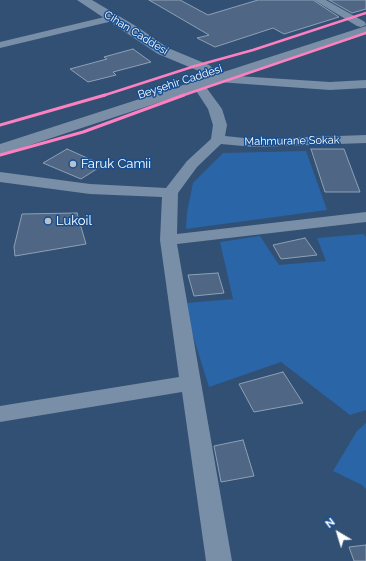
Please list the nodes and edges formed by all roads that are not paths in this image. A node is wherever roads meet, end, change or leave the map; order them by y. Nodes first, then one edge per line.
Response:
1 (83, 0) edge
2 (319, 0) edge
3 (113, 18) junction
4 (364, 26) edge
5 (0, 45) edge
6 (210, 79) junction
7 (366, 84) edge
8 (0, 134) edge
9 (366, 139) edge
10 (218, 140) junction
11 (0, 150) edge
12 (0, 176) edge
13 (170, 193) junction
14 (366, 217) edge
15 (168, 240) junction
16 (190, 383) junction
17 (0, 414) edge
18 (219, 561) edge

1 - 3 street, Cihan Caddesi
2 - 4 street
3 - 5 street
3 - 6 street, Cihan Caddesi
4 - 6 highway, Beyşehir Caddesi
6 - 7 street
6 - 8 highway, Beyşehir Caddesi
6 - 10 street
6 - 11 highway, Beyşehir Caddesi
9 - 10 street, Mahmurane Sokak
10 - 13 street
12 - 13 street
13 - 15 street
14 - 15 street
15 - 16 street
16 - 17 street
16 - 18 street

